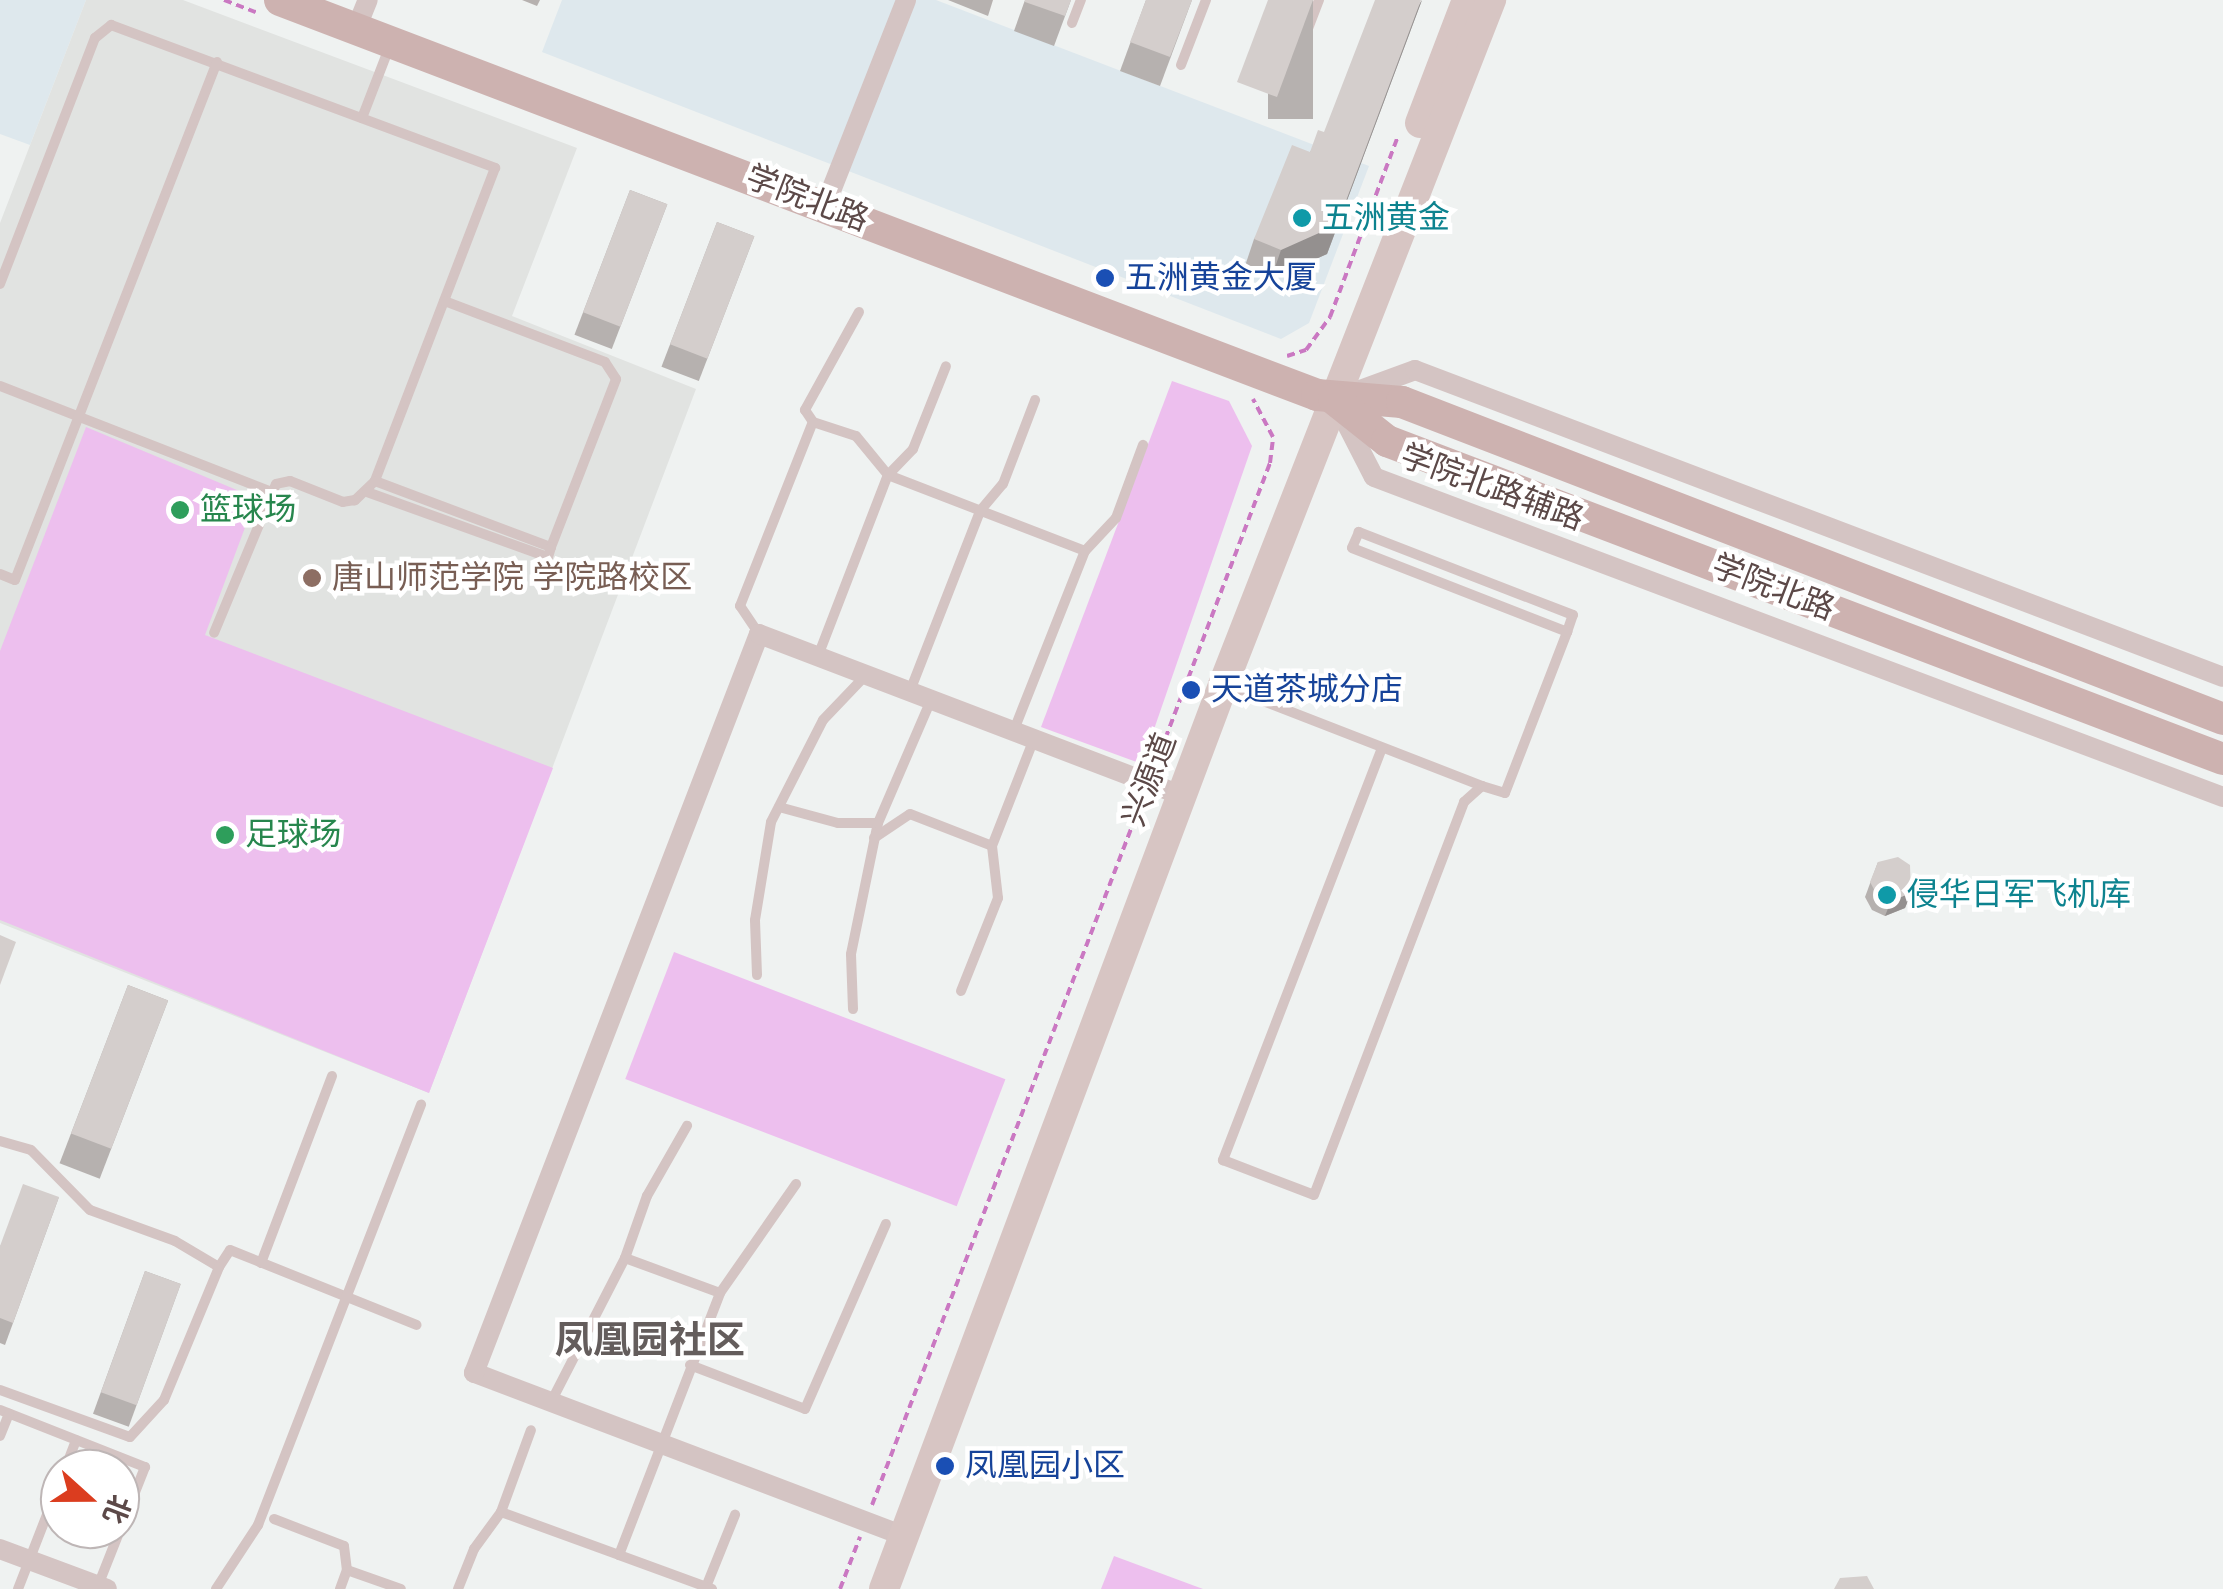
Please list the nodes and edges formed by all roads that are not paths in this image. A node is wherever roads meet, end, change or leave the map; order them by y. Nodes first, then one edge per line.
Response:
1 (280, 0) edge
2 (906, 0) edge
3 (1081, 0) edge
4 (1206, 0) edge
5 (1319, 0) edge
6 (1467, 0) edge
7 (1491, 0) edge
8 (362, 14) edge
9 (1072, 23) edge
10 (391, 42) junction
11 (217, 62) junction
12 (1180, 66) dead end
13 (1281, 98) edge
14 (362, 118) junction
15 (825, 206) junction
16 (0, 284) edge
17 (444, 302) junction
18 (859, 312) dead end
19 (946, 366) dead end
20 (0, 386) edge
21 (1325, 397) junction
22 (1035, 400) dead end
23 (78, 416) junction
24 (813, 422) junction
25 (1143, 445) dead end
26 (888, 475) junction
27 (1701, 476) junction
28 (375, 481) junction
29 (270, 491) junction
30 (368, 492) junction
31 (1683, 511) junction
32 (980, 512) junction
33 (552, 547) junction
34 (1668, 548) junction
35 (1085, 551) junction
36 (0, 574) edge
37 (1654, 580) junction
38 (2074, 620) junction
39 (1567, 632) junction
40 (214, 633) dead end
41 (759, 634) junction
42 (818, 656) junction
43 (2060, 657) junction
44 (866, 675) junction
45 (2223, 676) edge
46 (1223, 685) junction
47 (2045, 691) junction
48 (910, 692) junction
49 (931, 700) junction
50 (2223, 719) edge
51 (2033, 724) junction
52 (1014, 732) junction
53 (1034, 739) junction
54 (1382, 748) junction
55 (2223, 759) edge
56 (1482, 786) junction
57 (1165, 789) junction
58 (2223, 797) edge
59 (779, 806) junction
60 (878, 824) junction
61 (874, 838) junction
62 (992, 846) junction
63 (757, 975) dead end
64 (962, 991) dead end
65 (853, 1009) dead end
66 (332, 1076) dead end
67 (422, 1104) dead end
68 (687, 1126) dead end
69 (0, 1141) edge
70 (796, 1184) dead end
71 (886, 1224) dead end
72 (625, 1258) junction
73 (261, 1263) junction
74 (219, 1266) junction
75 (720, 1293) junction
76 (347, 1297) junction
77 (418, 1325) dead end
78 (690, 1365) junction
79 (0, 1390) edge
80 (550, 1402) junction
81 (4, 1412) edge
82 (532, 1430) dead end
83 (0, 1436) edge
84 (76, 1440) junction
85 (661, 1442) junction
86 (73, 1449) edge
87 (500, 1512) junction
88 (735, 1515) dead end
89 (274, 1519) dead end
90 (885, 1529) junction
91 (40, 1532) edge
92 (0, 1549) edge
93 (619, 1555) junction
94 (29, 1560) junction
95 (348, 1570) junction
96 (100, 1588) edge
97 (709, 1588) edge
98 (18, 1589) edge
99 (216, 1589) edge
100 (340, 1589) edge
101 (401, 1589) edge
102 (458, 1589) edge
103 (864, 1589) edge
104 (884, 1589) edge

1 - 8 main road, 学院北路
2 - 15 street
3 - 9 lane
4 - 12 lane
5 - 13 lane
6 - 21 main road, 兴源道
7 - 21 main road, 兴源道
8 - 10 main road, 学院北路
10 - 14 lane
10 - 15 main road, 学院北路
11 - 14 lane
11 - 16 lane
11 - 23 lane
14 - 17 lane
15 - 21 main road, 学院北路
17 - 28 lane
17 - 33 lane
18 - 24 lane
19 - 26 lane
20 - 23 lane
21 - 27 street
21 - 31 main road, 学院北路
21 - 34 main road, 学院北路
21 - 37 street, 学院北路辅路
21 - 46 main road, 兴源道
21 - 57 main road, 兴源道
22 - 32 lane
23 - 29 lane
23 - 36 lane
24 - 26 lane
24 - 41 lane
25 - 35 lane
26 - 32 lane
26 - 42 lane
27 - 31 street
27 - 38 street
28 - 30 lane
28 - 33 lane
29 - 30 lane
29 - 40 lane
30 - 33 lane
31 - 43 main road, 学院北路
32 - 35 lane
32 - 48 lane
34 - 37 street
34 - 47 main road, 学院北路
35 - 52 lane
37 - 51 street, 学院北路辅路
38 - 43 street
38 - 45 street
39 - 39 lane
39 - 56 lane
41 - 42 street
41 - 80 street
42 - 44 street
43 - 47 main road
43 - 50 main road, 学院北路
44 - 48 street
44 - 59 lane
46 - 54 lane
46 - 57 main road, 兴源道
47 - 51 street
47 - 55 main road, 学院北路
48 - 49 street
49 - 52 street
49 - 60 lane
51 - 58 street, 学院北路辅路
52 - 53 street
53 - 57 street
53 - 62 lane
54 - 56 lane
54 - 56 lane
57 - 90 main road, 兴源道
59 - 60 lane
59 - 63 lane
60 - 61 lane
61 - 62 lane
61 - 65 lane
62 - 64 lane
66 - 73 lane
67 - 76 lane
68 - 72 lane
69 - 74 lane
70 - 75 lane
71 - 78 lane
72 - 75 lane
72 - 80 lane
73 - 74 lane
73 - 76 lane
74 - 79 lane
75 - 78 lane
76 - 77 lane
76 - 99 lane
78 - 85 lane
80 - 85 street
81 - 83 lane
81 - 84 lane
82 - 87 lane
84 - 86 lane
84 - 96 lane
85 - 90 street
85 - 93 lane
87 - 93 lane
87 - 102 lane
88 - 97 lane
89 - 95 lane
90 - 103 main road, 兴源道
90 - 104 main road, 兴源道
91 - 94 lane
92 - 94 street
93 - 97 lane
94 - 96 street
94 - 98 lane
95 - 100 lane
95 - 101 lane

